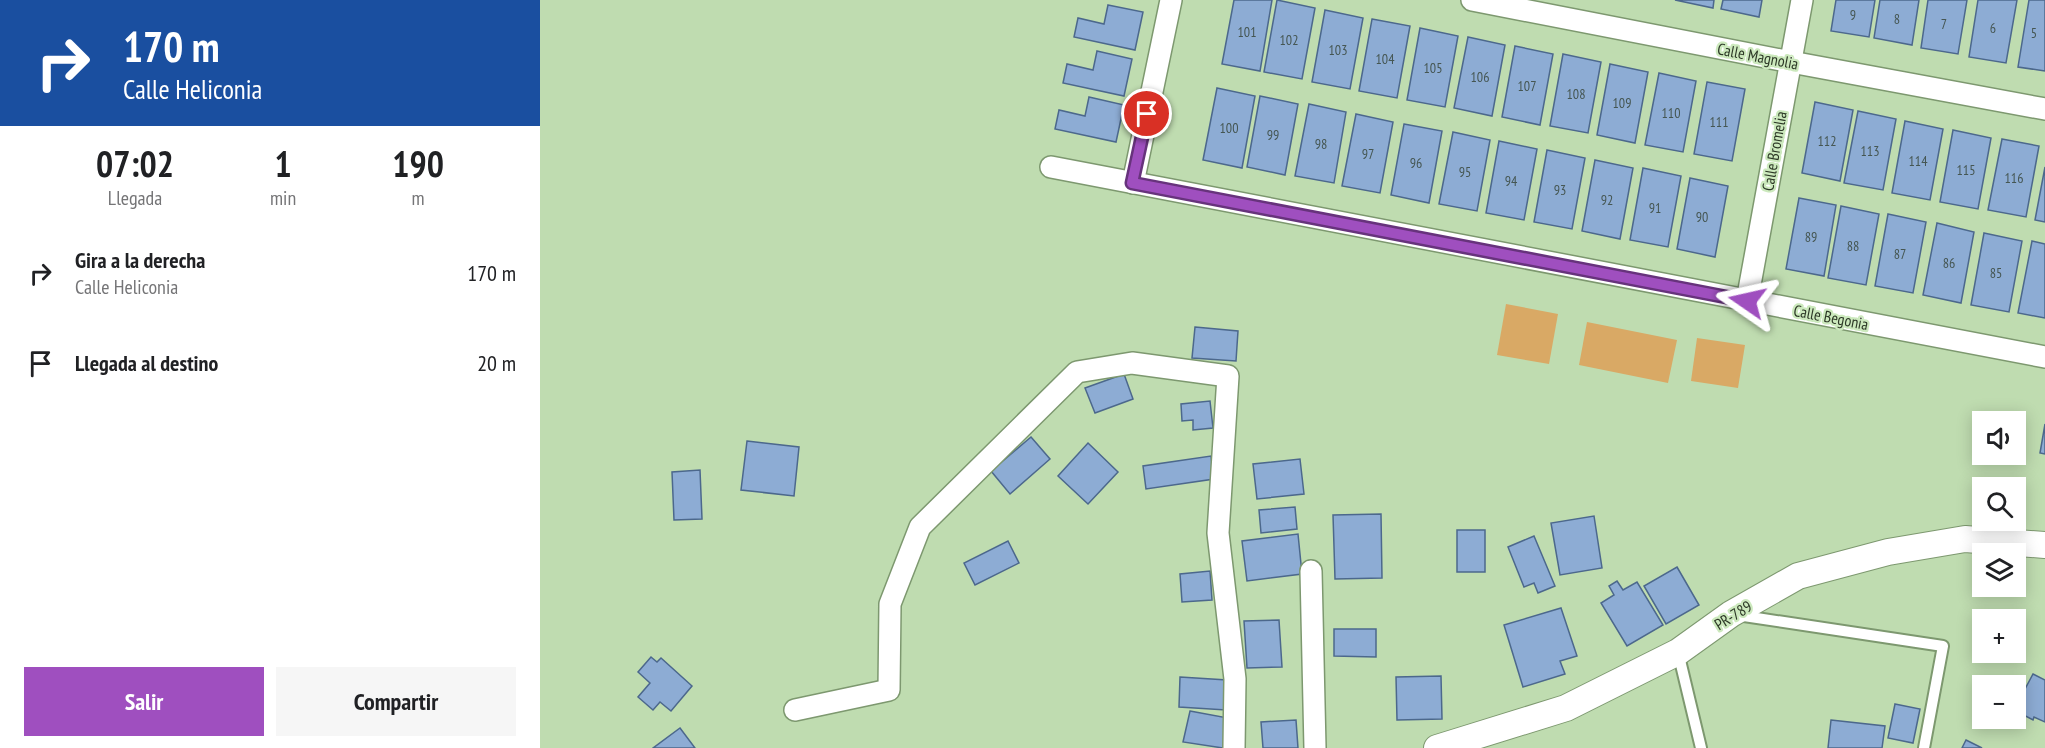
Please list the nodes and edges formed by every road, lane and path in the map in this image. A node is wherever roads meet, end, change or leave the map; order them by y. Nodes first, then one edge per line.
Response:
1 (1171, 0) edge
2 (1472, 0) edge
3 (1802, 0) edge
4 (1791, 62) junction
5 (2045, 108) edge
6 (1051, 167) dead end
7 (1132, 183) junction
8 (1747, 301) junction
9 (2045, 357) edge
10 (2045, 545) edge
11 (1311, 571) dead end
12 (1731, 614) junction
13 (1678, 652) junction
14 (795, 710) dead end
15 (1234, 748) edge
16 (1314, 748) edge
17 (1437, 748) edge
18 (1701, 748) edge
19 (1924, 748) edge

1 - 7 street
2 - 4 street, Calle Magnolia
3 - 4 street, Calle Bromelia
4 - 5 street, Calle Magnolia
4 - 8 street, Calle Bromelia
6 - 7 street, Calle Begonia
7 - 8 street, Calle Begonia
8 - 9 street, Calle Begonia
10 - 12 street, PR-789 / PR-789
11 - 16 street
12 - 13 street, PR-789 / PR-789
12 - 19 lane
13 - 17 street, PR-789 / PR-789
13 - 18 lane
14 - 15 street

